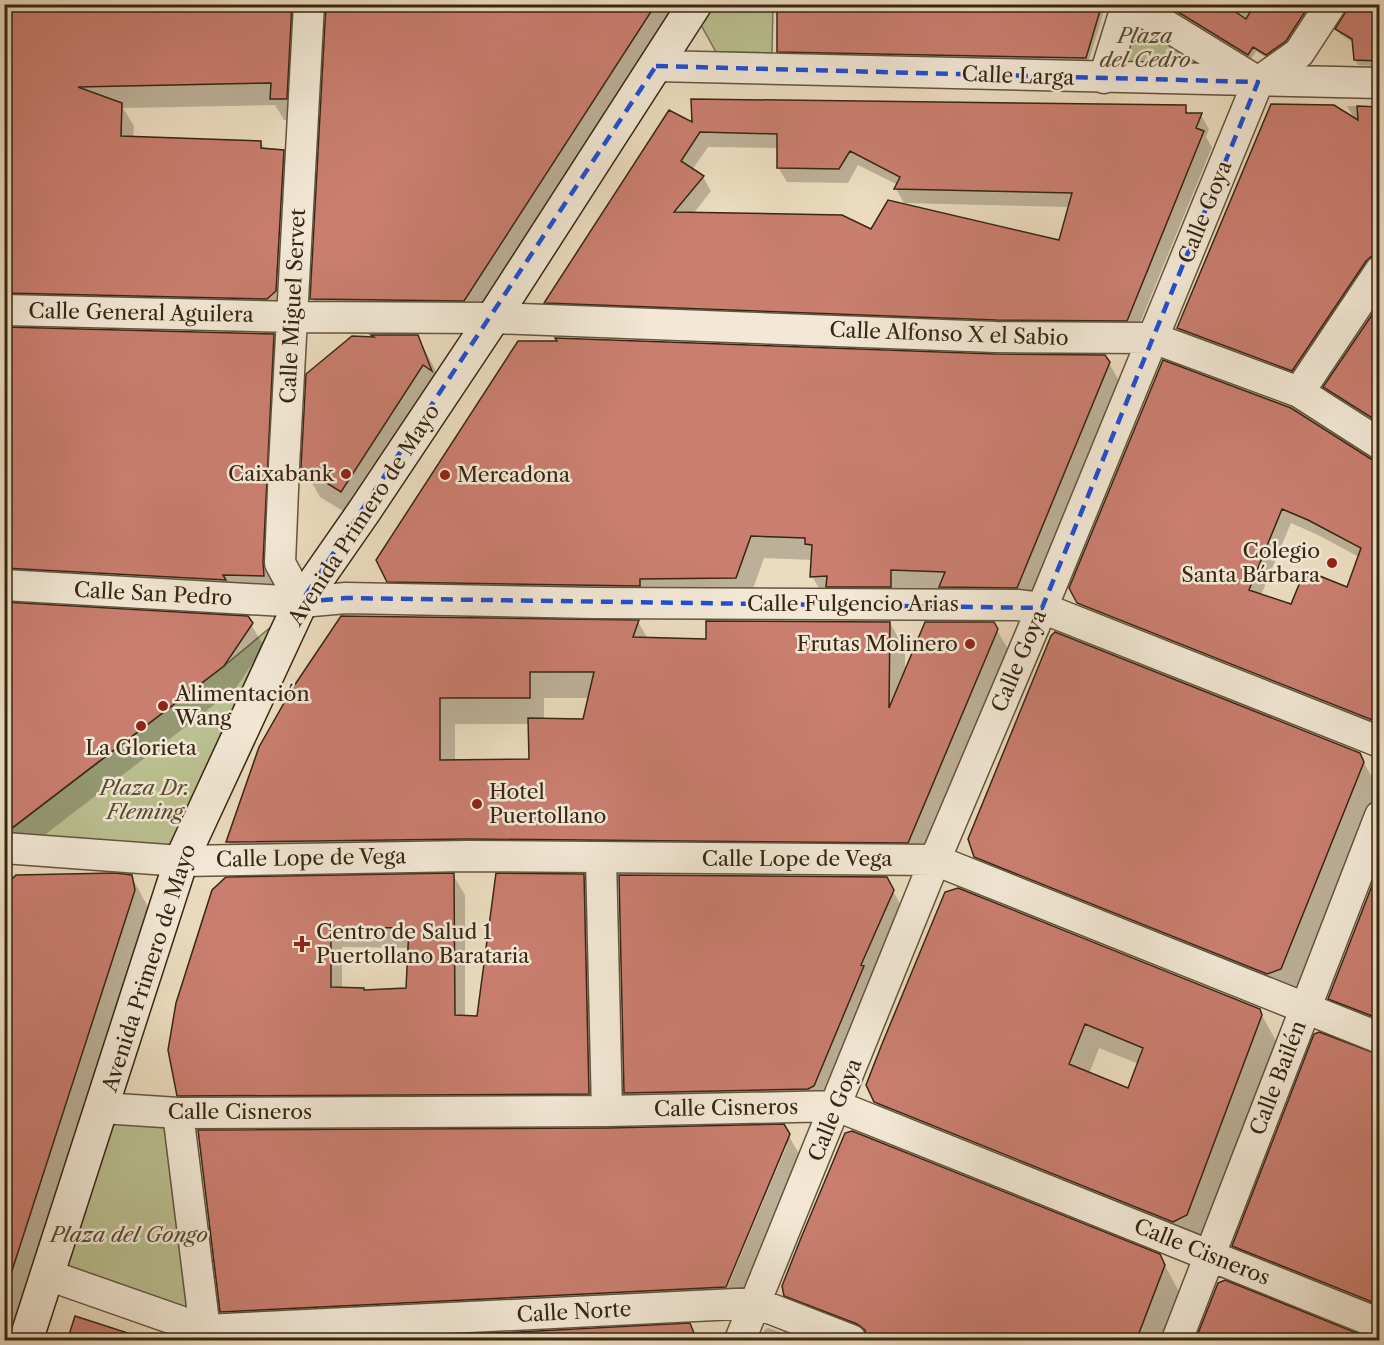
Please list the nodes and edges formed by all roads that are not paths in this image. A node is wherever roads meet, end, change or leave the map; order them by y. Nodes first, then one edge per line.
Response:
1 (309, 4) edge
2 (695, 4) edge
3 (1129, 4) edge
4 (1331, 4) edge
5 (656, 66) junction
6 (1104, 78) junction
7 (1258, 82) junction
8 (1380, 83) edge
9 (1380, 271) edge
10 (4, 310) edge
11 (293, 317) junction
12 (493, 318) junction
13 (1153, 338) junction
14 (1299, 392) junction
15 (1380, 444) edge
16 (4, 585) edge
17 (301, 602) junction
18 (1042, 608) junction
19 (1380, 742) edge
20 (1380, 816) edge
21 (4, 848) edge
22 (601, 858) junction
23 (935, 860) junction
24 (181, 861) junction
25 (1305, 1007) junction
26 (1380, 1038) edge
27 (837, 1106) junction
28 (102, 1108) junction
29 (607, 1111) junction
30 (178, 1113) junction
31 (1210, 1255) junction
32 (48, 1275) junction
33 (756, 1303) junction
34 (1380, 1324) edge
35 (209, 1335) edge
36 (26, 1341) edge
37 (740, 1341) edge
38 (851, 1341) edge
39 (1177, 1341) edge

1 - 11 street, Calle Miguel Servet
2 - 5 street, Avenida Primero de Mayo
3 - 6 street
3 - 7 street
4 - 7 street
5 - 6 street, Calle Larga
5 - 12 street, Avenida Primero de Mayo
6 - 7 street, Calle Larga
7 - 8 street, Calle Larga
7 - 13 street, Calle Goya
9 - 14 street
10 - 11 street, Calle General Aguilera
11 - 12 street, Calle General Aguilera
11 - 17 street, Calle Miguel Servet
12 - 13 street, Calle Alfonso X el Sabio
12 - 17 street, Avenida Primero de Mayo
13 - 14 street, Calle Alfonso X el Sabio
13 - 18 street, Calle Goya
14 - 15 street, Calle Alfonso X el Sabio
16 - 17 street, Calle San Pedro
17 - 18 street, Calle Fulgencio Arias
17 - 24 street, Avenida Primero de Mayo
18 - 19 street, Calle Fulgencio Arias
18 - 23 street, Calle Goya
20 - 25 street, Calle Bailén
21 - 24 street
22 - 23 street, Calle Lope de Vega
22 - 24 street, Calle Lope de Vega
22 - 29 street
23 - 25 street, Calle Lope de Vega
23 - 27 street, Calle Goya
24 - 28 street, Avenida Primero de Mayo
25 - 26 street, Calle Lope de Vega
25 - 31 street, Calle Bailén
27 - 29 street, Calle Cisneros
27 - 31 street, Calle Cisneros
27 - 33 street, Calle Goya
28 - 30 street, Calle Cisneros
28 - 32 street, Avenida Primero de Mayo
29 - 30 street, Calle Cisneros
30 - 35 street
31 - 34 street, Calle Cisneros
31 - 39 street, Calle Bailén
32 - 35 street, Calle Norte
32 - 36 street, Avenida Primero de Mayo
33 - 35 street, Calle Norte
33 - 37 street, Calle Goya
33 - 38 street, Calle Norte

